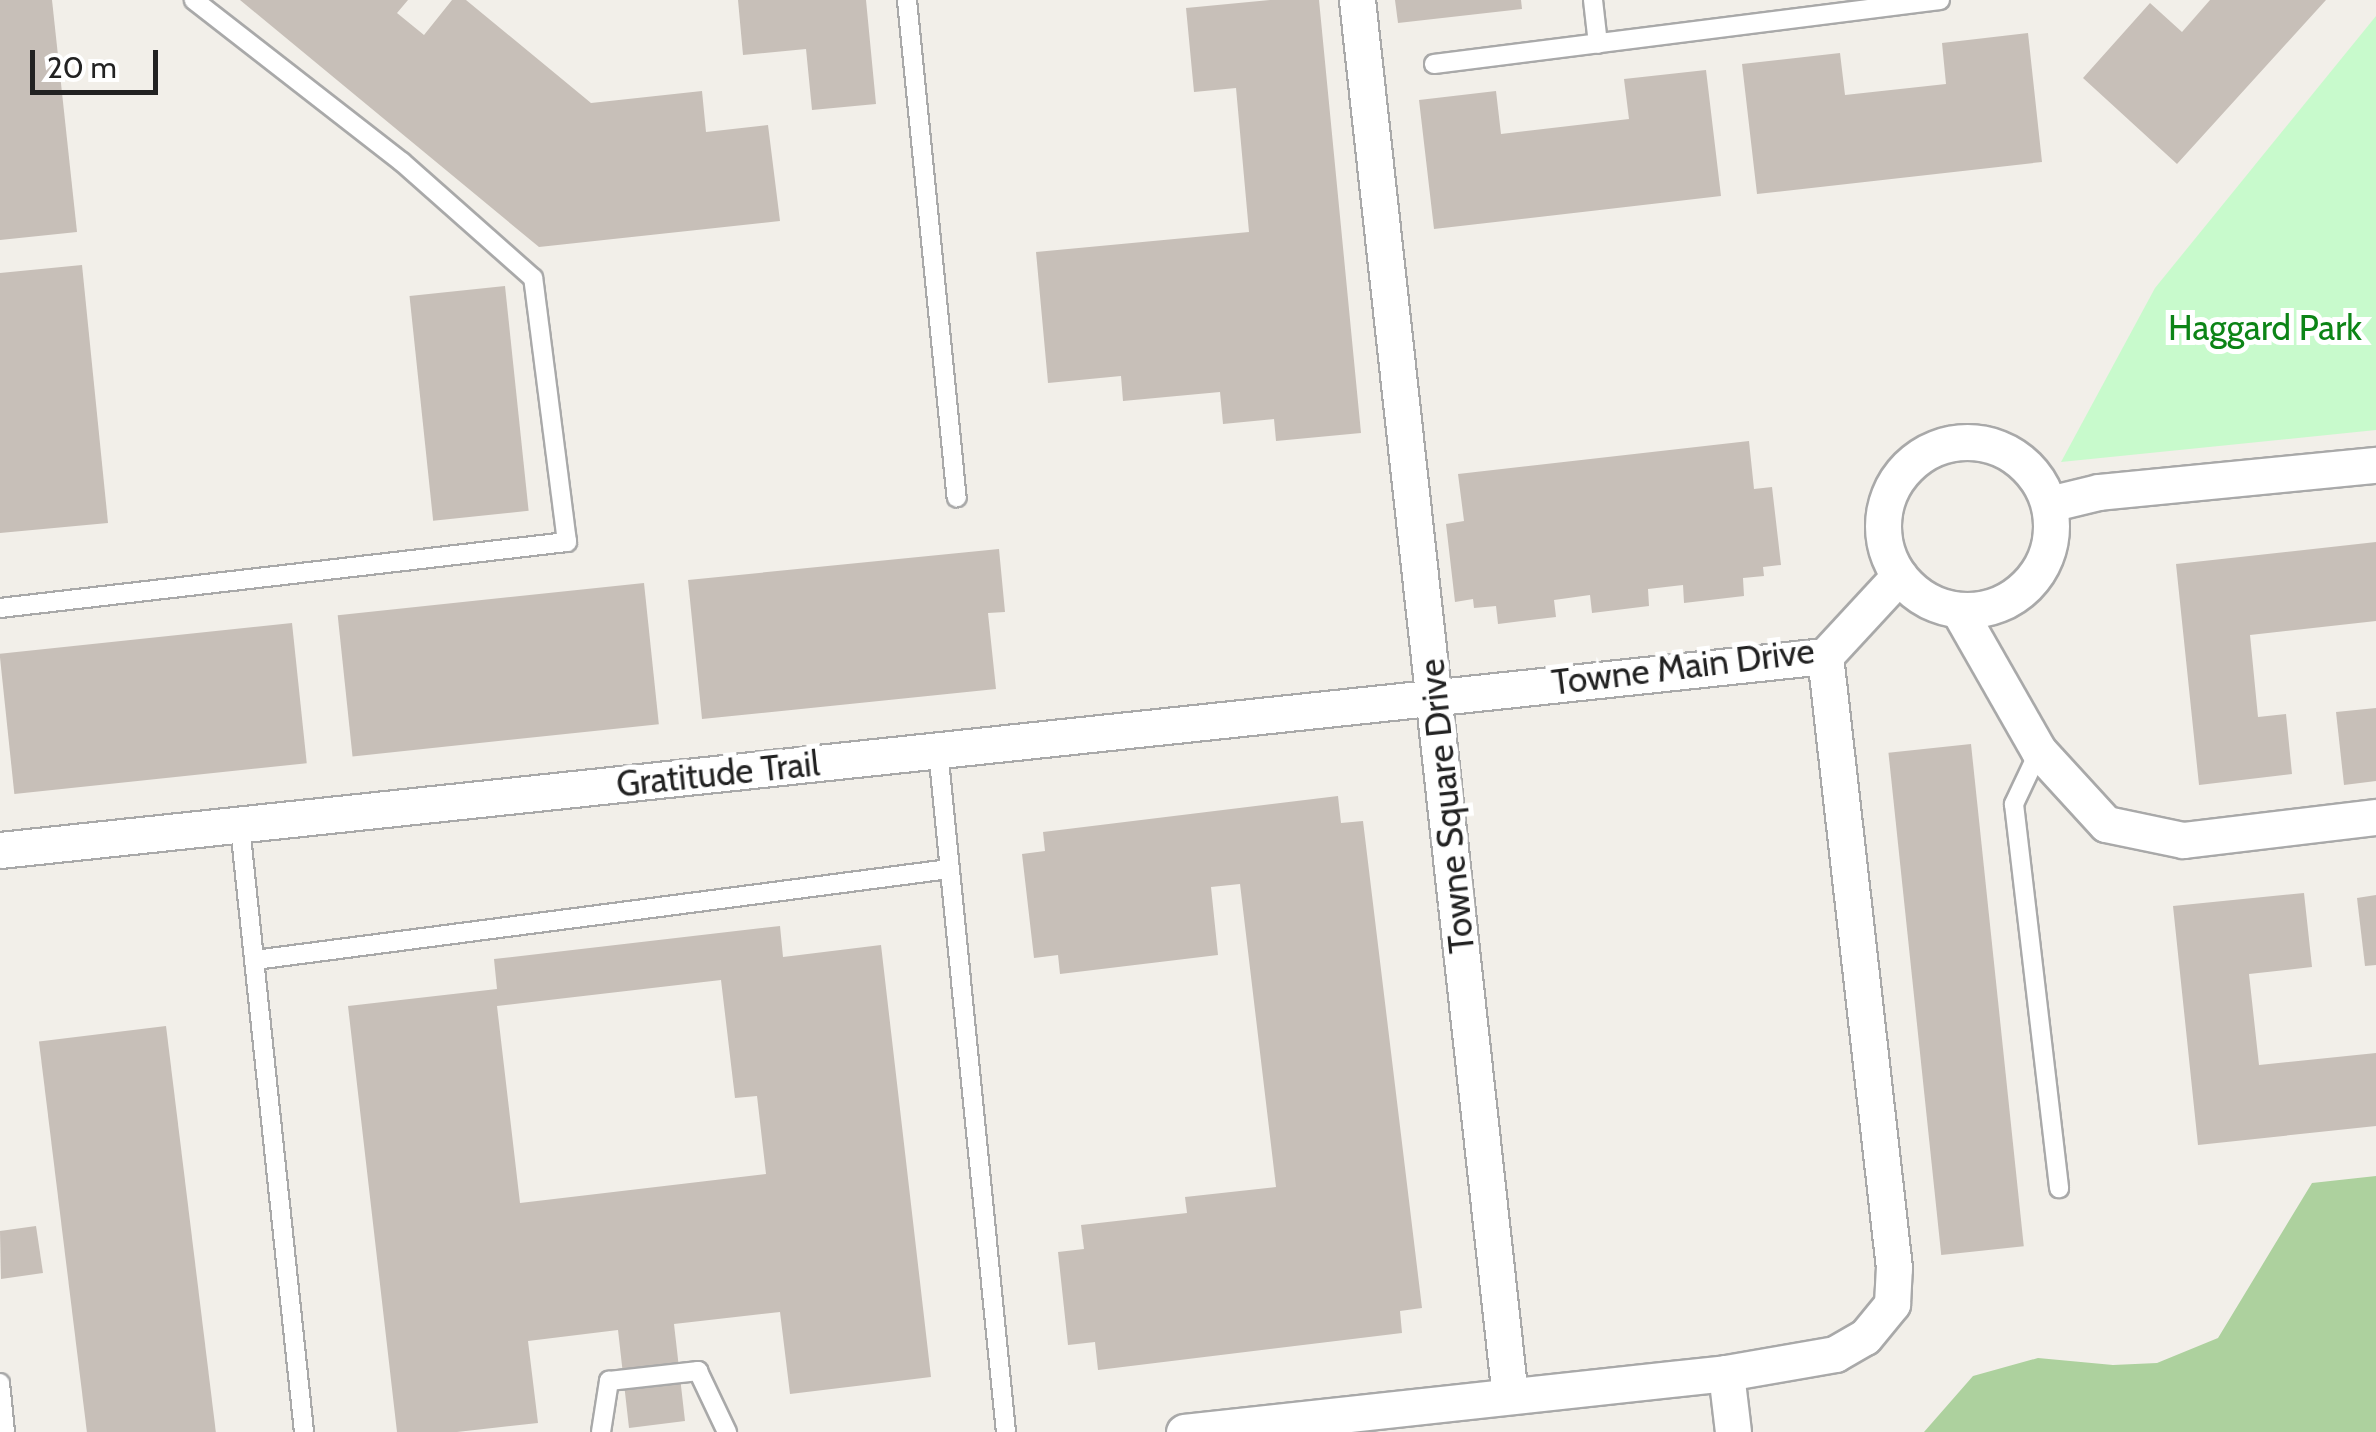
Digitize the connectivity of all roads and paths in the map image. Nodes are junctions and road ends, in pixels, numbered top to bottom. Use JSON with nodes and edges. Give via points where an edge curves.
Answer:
{"nodes":[{"id":1,"x":194,"y":0,"type":"edge"},
{"id":2,"x":907,"y":0,"type":"edge"},
{"id":3,"x":1358,"y":0,"type":"edge"},
{"id":4,"x":1593,"y":0,"type":"edge"},
{"id":5,"x":1940,"y":0,"type":"edge"},
{"id":6,"x":1598,"y":44,"type":"junction"},
{"id":7,"x":1434,"y":64,"type":"dead end"},
{"id":8,"x":2376,"y":465,"type":"edge"},
{"id":9,"x":957,"y":497,"type":"dead end"},
{"id":10,"x":2049,"y":504,"type":"junction"},
{"id":11,"x":1899,"y":576,"type":"junction"},
{"id":12,"x":0,"y":608,"type":"edge"},
{"id":13,"x":1959,"y":611,"type":"junction"},
{"id":14,"x":1826,"y":656,"type":"junction"},
{"id":15,"x":1435,"y":694,"type":"junction"},
{"id":16,"x":938,"y":750,"type":"junction"},
{"id":17,"x":2039,"y":752,"type":"junction"},
{"id":18,"x":2376,"y":818,"type":"edge"},
{"id":19,"x":240,"y":827,"type":"junction"},
{"id":20,"x":0,"y":850,"type":"edge"},
{"id":21,"x":949,"y":869,"type":"junction"},
{"id":22,"x":255,"y":960,"type":"junction"},
{"id":23,"x":2060,"y":1188,"type":"dead end"},
{"id":24,"x":1726,"y":1373,"type":"junction"},
{"id":25,"x":0,"y":1382,"type":"edge"},
{"id":26,"x":1510,"y":1396,"type":"junction"},
{"id":27,"x":5,"y":1432,"type":"edge"},
{"id":28,"x":304,"y":1432,"type":"edge"},
{"id":29,"x":601,"y":1432,"type":"edge"},
{"id":30,"x":727,"y":1432,"type":"edge"},
{"id":31,"x":1006,"y":1432,"type":"edge"},
{"id":32,"x":1184,"y":1432,"type":"edge"},
{"id":33,"x":1733,"y":1432,"type":"edge"}],
"edges":[{"from":1,"to":12,"type":"lane","via":[[402,162],[533,278],[567,542]]},
{"from":2,"to":9,"type":"lane"},
{"from":3,"to":15,"type":"street","name":"Towne Square Drive"},
{"from":4,"to":6,"type":"lane"},
{"from":5,"to":6,"type":"lane"},
{"from":6,"to":7,"type":"lane"},
{"from":8,"to":10,"type":"street","via":[[2099,492]]},
{"from":10,"to":11,"type":"street","via":[[2015,456],[1988,444],[1930,449],[1890,490],[1886,548]]},
{"from":10,"to":13,"type":"street","via":[[2050,540],[2036,574],[2009,600]]},
{"from":11,"to":13,"type":"street","via":[[1918,596]]},
{"from":11,"to":14,"type":"street","name":"Towne Main Drive"},
{"from":13,"to":17,"type":"street"},
{"from":14,"to":15,"type":"street","name":"Towne Main Drive"},
{"from":14,"to":24,"type":"street","via":[[1894,1268],[1892,1304],[1865,1337],[1835,1354]]},
{"from":15,"to":16,"type":"street","name":"Gratitude Trail"},
{"from":15,"to":26,"type":"street","name":"Towne Square Drive"},
{"from":16,"to":19,"type":"street","name":"Gratitude Trail"},
{"from":16,"to":21,"type":"lane"},
{"from":17,"to":18,"type":"street","via":[[2106,824],[2183,840]]},
{"from":17,"to":23,"type":"lane","via":[[2014,804]]},
{"from":19,"to":20,"type":"street","name":"Gratitude Trail"},
{"from":19,"to":22,"type":"lane"},
{"from":21,"to":22,"type":"lane"},
{"from":21,"to":31,"type":"lane"},
{"from":22,"to":28,"type":"lane"},
{"from":24,"to":26,"type":"street"},
{"from":24,"to":33,"type":"street"},
{"from":25,"to":27,"type":"lane"},
{"from":26,"to":32,"type":"street"},
{"from":29,"to":30,"type":"lane","via":[[610,1381],[698,1371]]}]}
